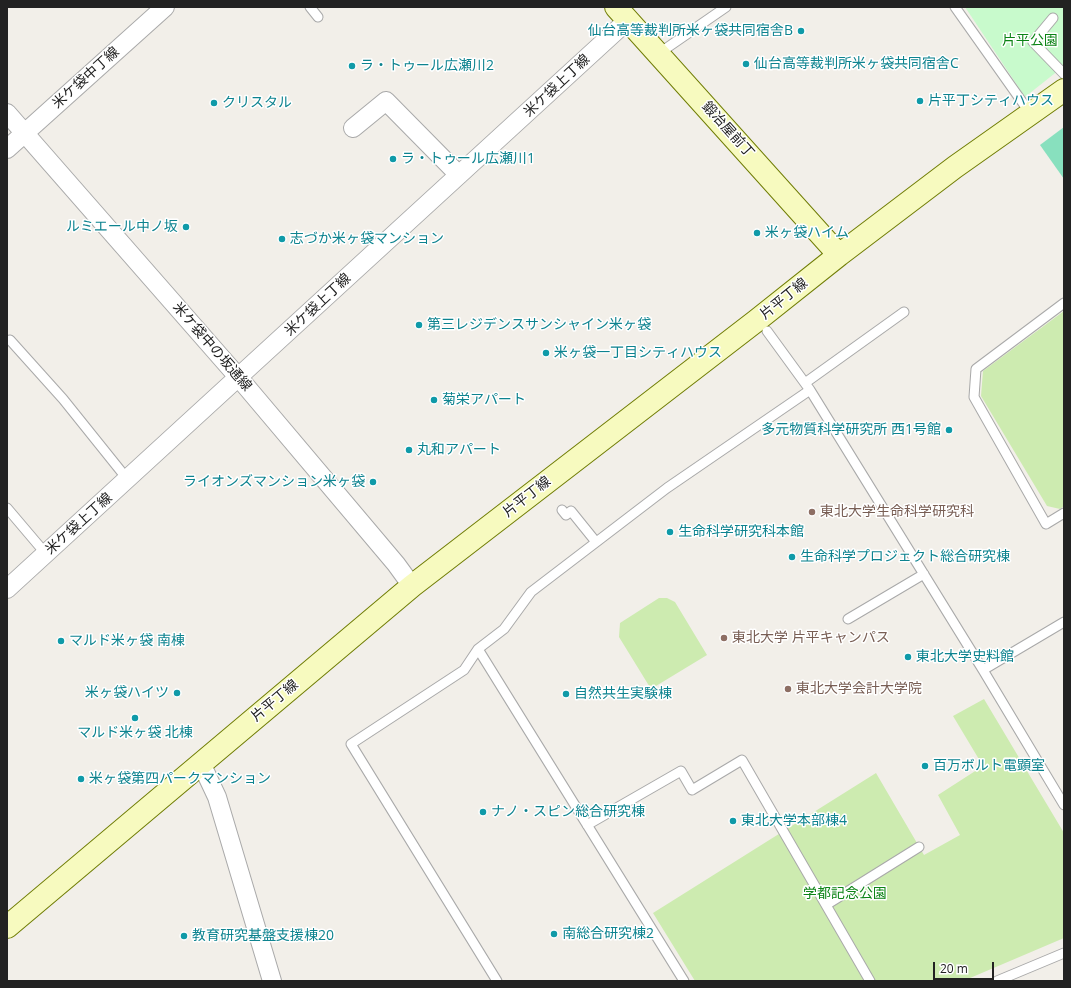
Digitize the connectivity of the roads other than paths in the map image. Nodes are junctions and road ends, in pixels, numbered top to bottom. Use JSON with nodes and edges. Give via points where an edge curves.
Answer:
{"nodes":[{"id":1,"x":165,"y":7,"type":"edge"},
{"id":2,"x":310,"y":7,"type":"edge"},
{"id":3,"x":726,"y":7,"type":"edge"},
{"id":4,"x":955,"y":7,"type":"edge"},
{"id":5,"x":622,"y":14,"type":"edge"},
{"id":6,"x":318,"y":17,"type":"dead end"},
{"id":7,"x":1052,"y":18,"type":"dead end"},
{"id":8,"x":658,"y":54,"type":"junction"},
{"id":9,"x":1064,"y":74,"type":"edge"},
{"id":10,"x":1064,"y":90,"type":"edge"},
{"id":11,"x":7,"y":113,"type":"edge"},
{"id":12,"x":1031,"y":114,"type":"junction"},
{"id":13,"x":353,"y":128,"type":"dead end"},
{"id":14,"x":25,"y":133,"type":"junction"},
{"id":15,"x":7,"y":149,"type":"edge"},
{"id":16,"x":459,"y":175,"type":"junction"},
{"id":17,"x":839,"y":255,"type":"junction"},
{"id":18,"x":1064,"y":303,"type":"edge"},
{"id":19,"x":904,"y":312,"type":"dead end"},
{"id":20,"x":767,"y":331,"type":"dead end"},
{"id":21,"x":10,"y":340,"type":"dead end"},
{"id":22,"x":239,"y":378,"type":"junction"},
{"id":23,"x":808,"y":386,"type":"junction"},
{"id":24,"x":128,"y":480,"type":"junction"},
{"id":25,"x":7,"y":508,"type":"edge"},
{"id":26,"x":562,"y":510,"type":"dead end"},
{"id":27,"x":1064,"y":513,"type":"edge"},
{"id":28,"x":596,"y":542,"type":"junction"},
{"id":29,"x":46,"y":554,"type":"junction"},
{"id":30,"x":924,"y":574,"type":"junction"},
{"id":31,"x":412,"y":586,"type":"junction"},
{"id":32,"x":7,"y":589,"type":"edge"},
{"id":33,"x":848,"y":619,"type":"dead end"},
{"id":34,"x":1064,"y":622,"type":"edge"},
{"id":35,"x":478,"y":649,"type":"junction"},
{"id":36,"x":983,"y":670,"type":"junction"},
{"id":37,"x":201,"y":763,"type":"junction"},
{"id":38,"x":1064,"y":805,"type":"edge"},
{"id":39,"x":587,"y":825,"type":"junction"},
{"id":40,"x":920,"y":847,"type":"dead end"},
{"id":41,"x":826,"y":905,"type":"junction"},
{"id":42,"x":7,"y":926,"type":"edge"},
{"id":43,"x":1064,"y":953,"type":"edge"},
{"id":44,"x":272,"y":981,"type":"edge"},
{"id":45,"x":497,"y":981,"type":"edge"},
{"id":46,"x":684,"y":981,"type":"edge"},
{"id":47,"x":870,"y":981,"type":"edge"},
{"id":48,"x":997,"y":981,"type":"edge"}],
"edges":[{"from":1,"to":14,"type":"street","name":"米ケ袋中丁線"},
{"from":2,"to":6,"type":"lane"},
{"from":3,"to":8,"type":"lane"},
{"from":4,"to":12,"type":"lane"},
{"from":5,"to":8,"type":"street","name":"鍛冶屋前丁"},
{"from":5,"to":16,"type":"street","name":"米ケ袋上丁線"},
{"from":7,"to":9,"type":"lane","via":[[1032,42]]},
{"from":8,"to":17,"type":"street","name":"鍛冶屋前丁"},
{"from":10,"to":12,"type":"street","name":"片平丁線"},
{"from":11,"to":14,"type":"street","name":"米ケ袋中の坂通線"},
{"from":12,"to":17,"type":"street","name":"片平丁線","via":[[955,167]]},
{"from":13,"to":16,"type":"street","via":[[386,101]]},
{"from":14,"to":15,"type":"street","name":"米ケ袋中丁線"},
{"from":14,"to":22,"type":"street","name":"米ケ袋中の坂通線"},
{"from":16,"to":22,"type":"street","name":"米ケ袋上丁線"},
{"from":17,"to":31,"type":"street","name":"片平丁線"},
{"from":18,"to":27,"type":"lane","via":[[976,369],[974,397],[1046,524]]},
{"from":19,"to":23,"type":"lane"},
{"from":20,"to":23,"type":"lane"},
{"from":21,"to":24,"type":"lane","via":[[63,399]]},
{"from":22,"to":24,"type":"street","name":"米ケ袋上丁線"},
{"from":22,"to":31,"type":"street","name":"米ケ袋中の坂通線"},
{"from":23,"to":28,"type":"lane"},
{"from":23,"to":30,"type":"lane"},
{"from":24,"to":29,"type":"street","name":"米ケ袋上丁線"},
{"from":25,"to":29,"type":"lane"},
{"from":26,"to":28,"type":"lane","via":[[566,515],[571,510]]},
{"from":28,"to":35,"type":"lane","via":[[531,592],[504,629]]},
{"from":29,"to":32,"type":"street","name":"米ケ袋上丁線"},
{"from":30,"to":33,"type":"lane"},
{"from":30,"to":36,"type":"lane"},
{"from":31,"to":37,"type":"street","name":"片平丁線"},
{"from":34,"to":36,"type":"lane"},
{"from":35,"to":39,"type":"lane"},
{"from":35,"to":45,"type":"lane","via":[[464,670],[351,744]]},
{"from":36,"to":38,"type":"lane"},
{"from":37,"to":42,"type":"street","name":"片平丁線"},
{"from":37,"to":44,"type":"street","via":[[217,797]]},
{"from":39,"to":41,"type":"lane","via":[[681,771],[692,790],[742,760]]},
{"from":39,"to":46,"type":"lane"},
{"from":40,"to":41,"type":"lane"},
{"from":41,"to":47,"type":"lane"},
{"from":43,"to":48,"type":"lane"}]}
